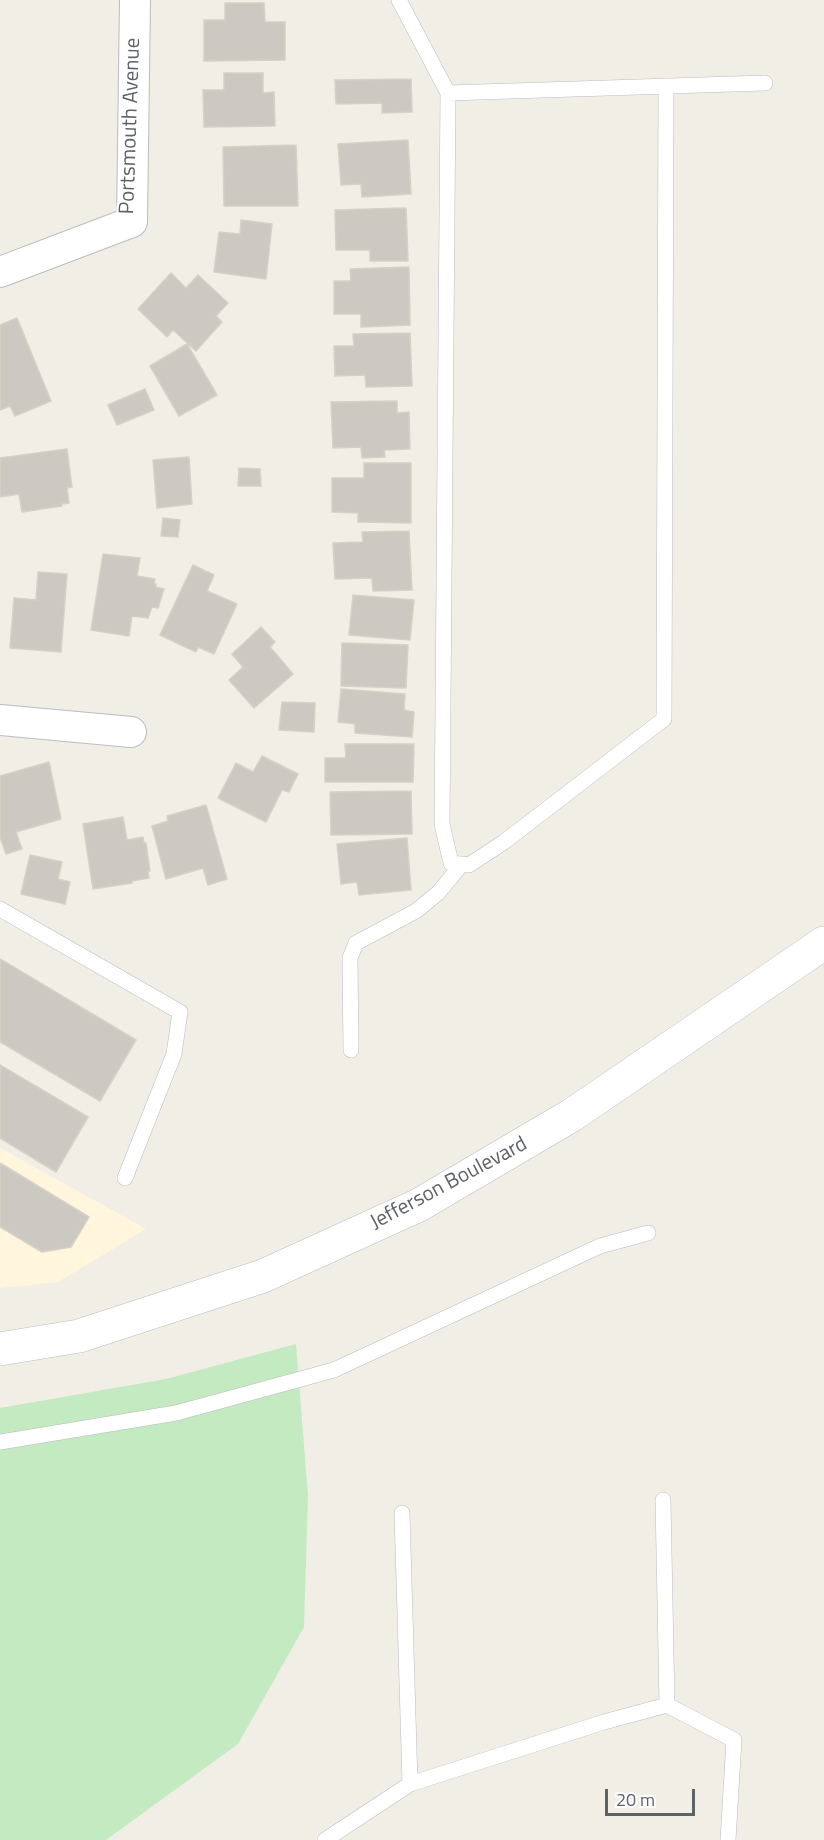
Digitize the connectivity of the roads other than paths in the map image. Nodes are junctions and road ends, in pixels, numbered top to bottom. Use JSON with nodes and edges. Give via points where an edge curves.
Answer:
{"nodes":[{"id":1,"x":135,"y":0,"type":"edge"},
{"id":2,"x":399,"y":0,"type":"edge"},
{"id":3,"x":765,"y":83,"type":"dead end"},
{"id":4,"x":666,"y":86,"type":"junction"},
{"id":5,"x":448,"y":93,"type":"junction"},
{"id":6,"x":0,"y":272,"type":"edge"},
{"id":7,"x":0,"y":720,"type":"edge"},
{"id":8,"x":131,"y":732,"type":"dead end"},
{"id":9,"x":462,"y":864,"type":"junction"},
{"id":10,"x":0,"y":909,"type":"edge"},
{"id":11,"x":824,"y":943,"type":"edge"},
{"id":12,"x":351,"y":1050,"type":"dead end"},
{"id":13,"x":125,"y":1178,"type":"dead end"},
{"id":14,"x":648,"y":1233,"type":"dead end"},
{"id":15,"x":0,"y":1349,"type":"edge"},
{"id":16,"x":0,"y":1442,"type":"edge"},
{"id":17,"x":663,"y":1500,"type":"dead end"},
{"id":18,"x":402,"y":1513,"type":"dead end"},
{"id":19,"x":667,"y":1705,"type":"junction"},
{"id":20,"x":410,"y":1784,"type":"junction"},
{"id":21,"x":325,"y":1840,"type":"edge"},
{"id":22,"x":728,"y":1840,"type":"edge"}],
"edges":[{"from":1,"to":6,"type":"street","name":"Portsmouth Avenue","via":[[132,222]]},
{"from":2,"to":5,"type":"lane"},
{"from":3,"to":4,"type":"lane"},
{"from":4,"to":5,"type":"lane"},
{"from":4,"to":9,"type":"lane","via":[[664,719],[504,842],[469,865]]},
{"from":5,"to":9,"type":"lane","via":[[442,824],[451,863]]},
{"from":7,"to":8,"type":"street"},
{"from":9,"to":12,"type":"lane","via":[[417,911],[356,943],[350,958]]},
{"from":10,"to":13,"type":"lane","via":[[180,1012],[174,1054]]},
{"from":11,"to":15,"type":"main road","name":"Jefferson Boulevard","via":[[572,1115],[420,1205],[263,1276],[79,1336]]},
{"from":14,"to":16,"type":"lane","via":[[600,1246],[334,1370],[177,1413]]},
{"from":17,"to":19,"type":"lane"},
{"from":18,"to":20,"type":"lane"},
{"from":19,"to":20,"type":"lane"},
{"from":19,"to":22,"type":"lane","via":[[734,1740]]},
{"from":20,"to":21,"type":"lane"}]}
